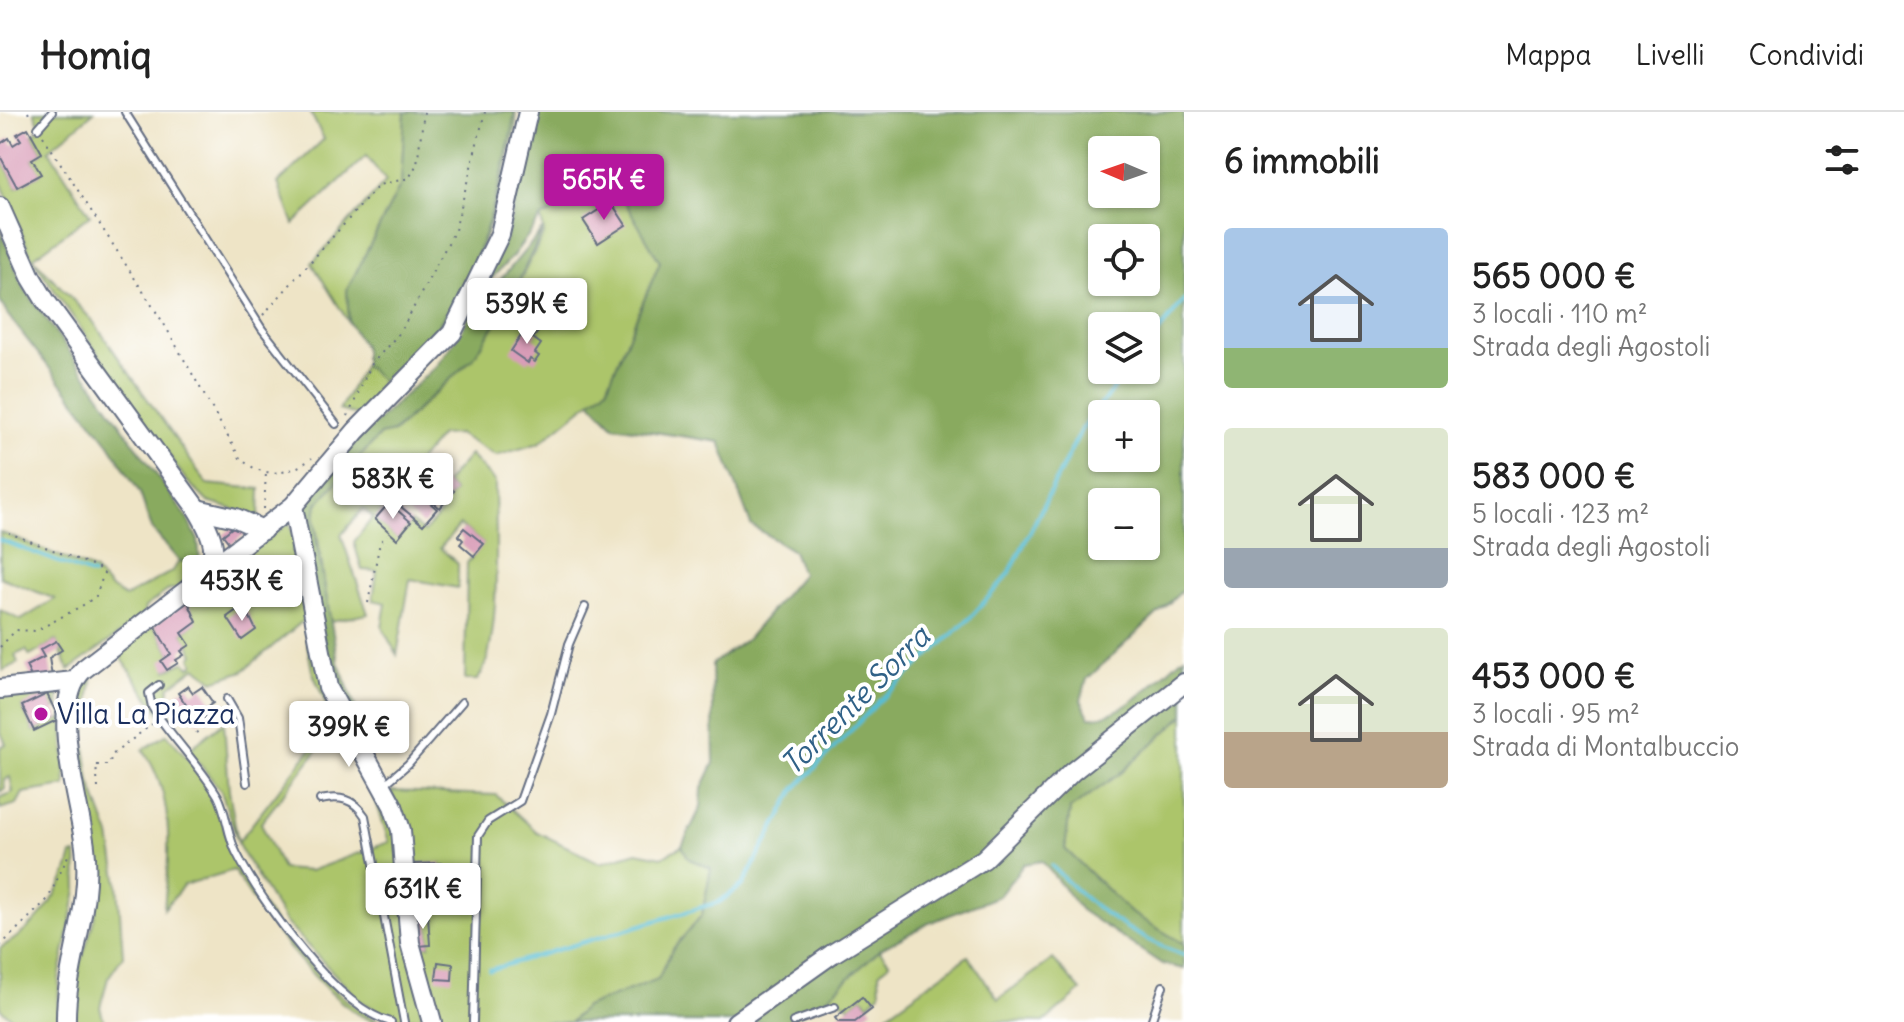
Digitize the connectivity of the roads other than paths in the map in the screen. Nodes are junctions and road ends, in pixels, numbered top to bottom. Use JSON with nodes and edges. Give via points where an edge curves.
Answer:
{"nodes":[{"id":1,"x":52,"y":112,"type":"edge"},
{"id":2,"x":125,"y":112,"type":"edge"},
{"id":3,"x":528,"y":112,"type":"edge"},
{"id":4,"x":38,"y":128,"type":"road end"},
{"id":5,"x":0,"y":207,"type":"edge"},
{"id":6,"x":336,"y":424,"type":"dead end"},
{"id":7,"x":293,"y":506,"type":"junction"},
{"id":8,"x":197,"y":509,"type":"junction"},
{"id":9,"x":263,"y":525,"type":"junction"},
{"id":10,"x":209,"y":570,"type":"junction"},
{"id":11,"x":585,"y":607,"type":"dead end"},
{"id":12,"x":74,"y":681,"type":"junction"},
{"id":13,"x":1184,"y":683,"type":"edge"},
{"id":14,"x":159,"y":685,"type":"dead end"},
{"id":15,"x":0,"y":689,"type":"edge"},
{"id":16,"x":223,"y":702,"type":"road end"},
{"id":17,"x":462,"y":702,"type":"dead end"},
{"id":18,"x":247,"y":783,"type":"dead end"},
{"id":19,"x":382,"y":786,"type":"junction"},
{"id":20,"x":320,"y":800,"type":"dead end"},
{"id":21,"x":1163,"y":986,"type":"dead end"},
{"id":22,"x":835,"y":1007,"type":"dead end"},
{"id":23,"x":66,"y":1022,"type":"edge"},
{"id":24,"x":391,"y":1022,"type":"edge"},
{"id":25,"x":404,"y":1022,"type":"edge"},
{"id":26,"x":432,"y":1022,"type":"edge"},
{"id":27,"x":473,"y":1022,"type":"edge"},
{"id":28,"x":736,"y":1022,"type":"edge"},
{"id":29,"x":793,"y":1022,"type":"edge"},
{"id":30,"x":1151,"y":1022,"type":"edge"}],
"edges":[{"from":1,"to":4,"type":"lane"},
{"from":2,"to":6,"type":"lane","via":[[257,322]]},
{"from":3,"to":7,"type":"street","via":[[502,227],[461,318],[439,348],[355,421]]},
{"from":5,"to":8,"type":"street","via":[[45,300]]},
{"from":7,"to":9,"type":"street"},
{"from":7,"to":19,"type":"street","via":[[328,688]]},
{"from":8,"to":9,"type":"street"},
{"from":8,"to":10,"type":"street","via":[[215,544]]},
{"from":9,"to":10,"type":"street"},
{"from":10,"to":12,"type":"street"},
{"from":11,"to":27,"type":"lane","via":[[520,801],[488,821],[478,836]]},
{"from":12,"to":15,"type":"street"},
{"from":12,"to":23,"type":"street","via":[[68,747],[87,866],[81,929],[65,987]]},
{"from":13,"to":28,"type":"street","via":[[1072,772],[984,859],[832,954]]},
{"from":14,"to":24,"type":"lane","via":[[149,693],[160,718],[220,799],[235,851],[283,928],[358,1005]]},
{"from":16,"to":18,"type":"lane","via":[[238,718]]},
{"from":17,"to":19,"type":"lane"},
{"from":19,"to":26,"type":"street","via":[[401,830],[410,943]]},
{"from":20,"to":25,"type":"lane","via":[[338,796],[357,804],[365,816]]},
{"from":21,"to":30,"type":"lane"},
{"from":22,"to":29,"type":"lane"}]}
